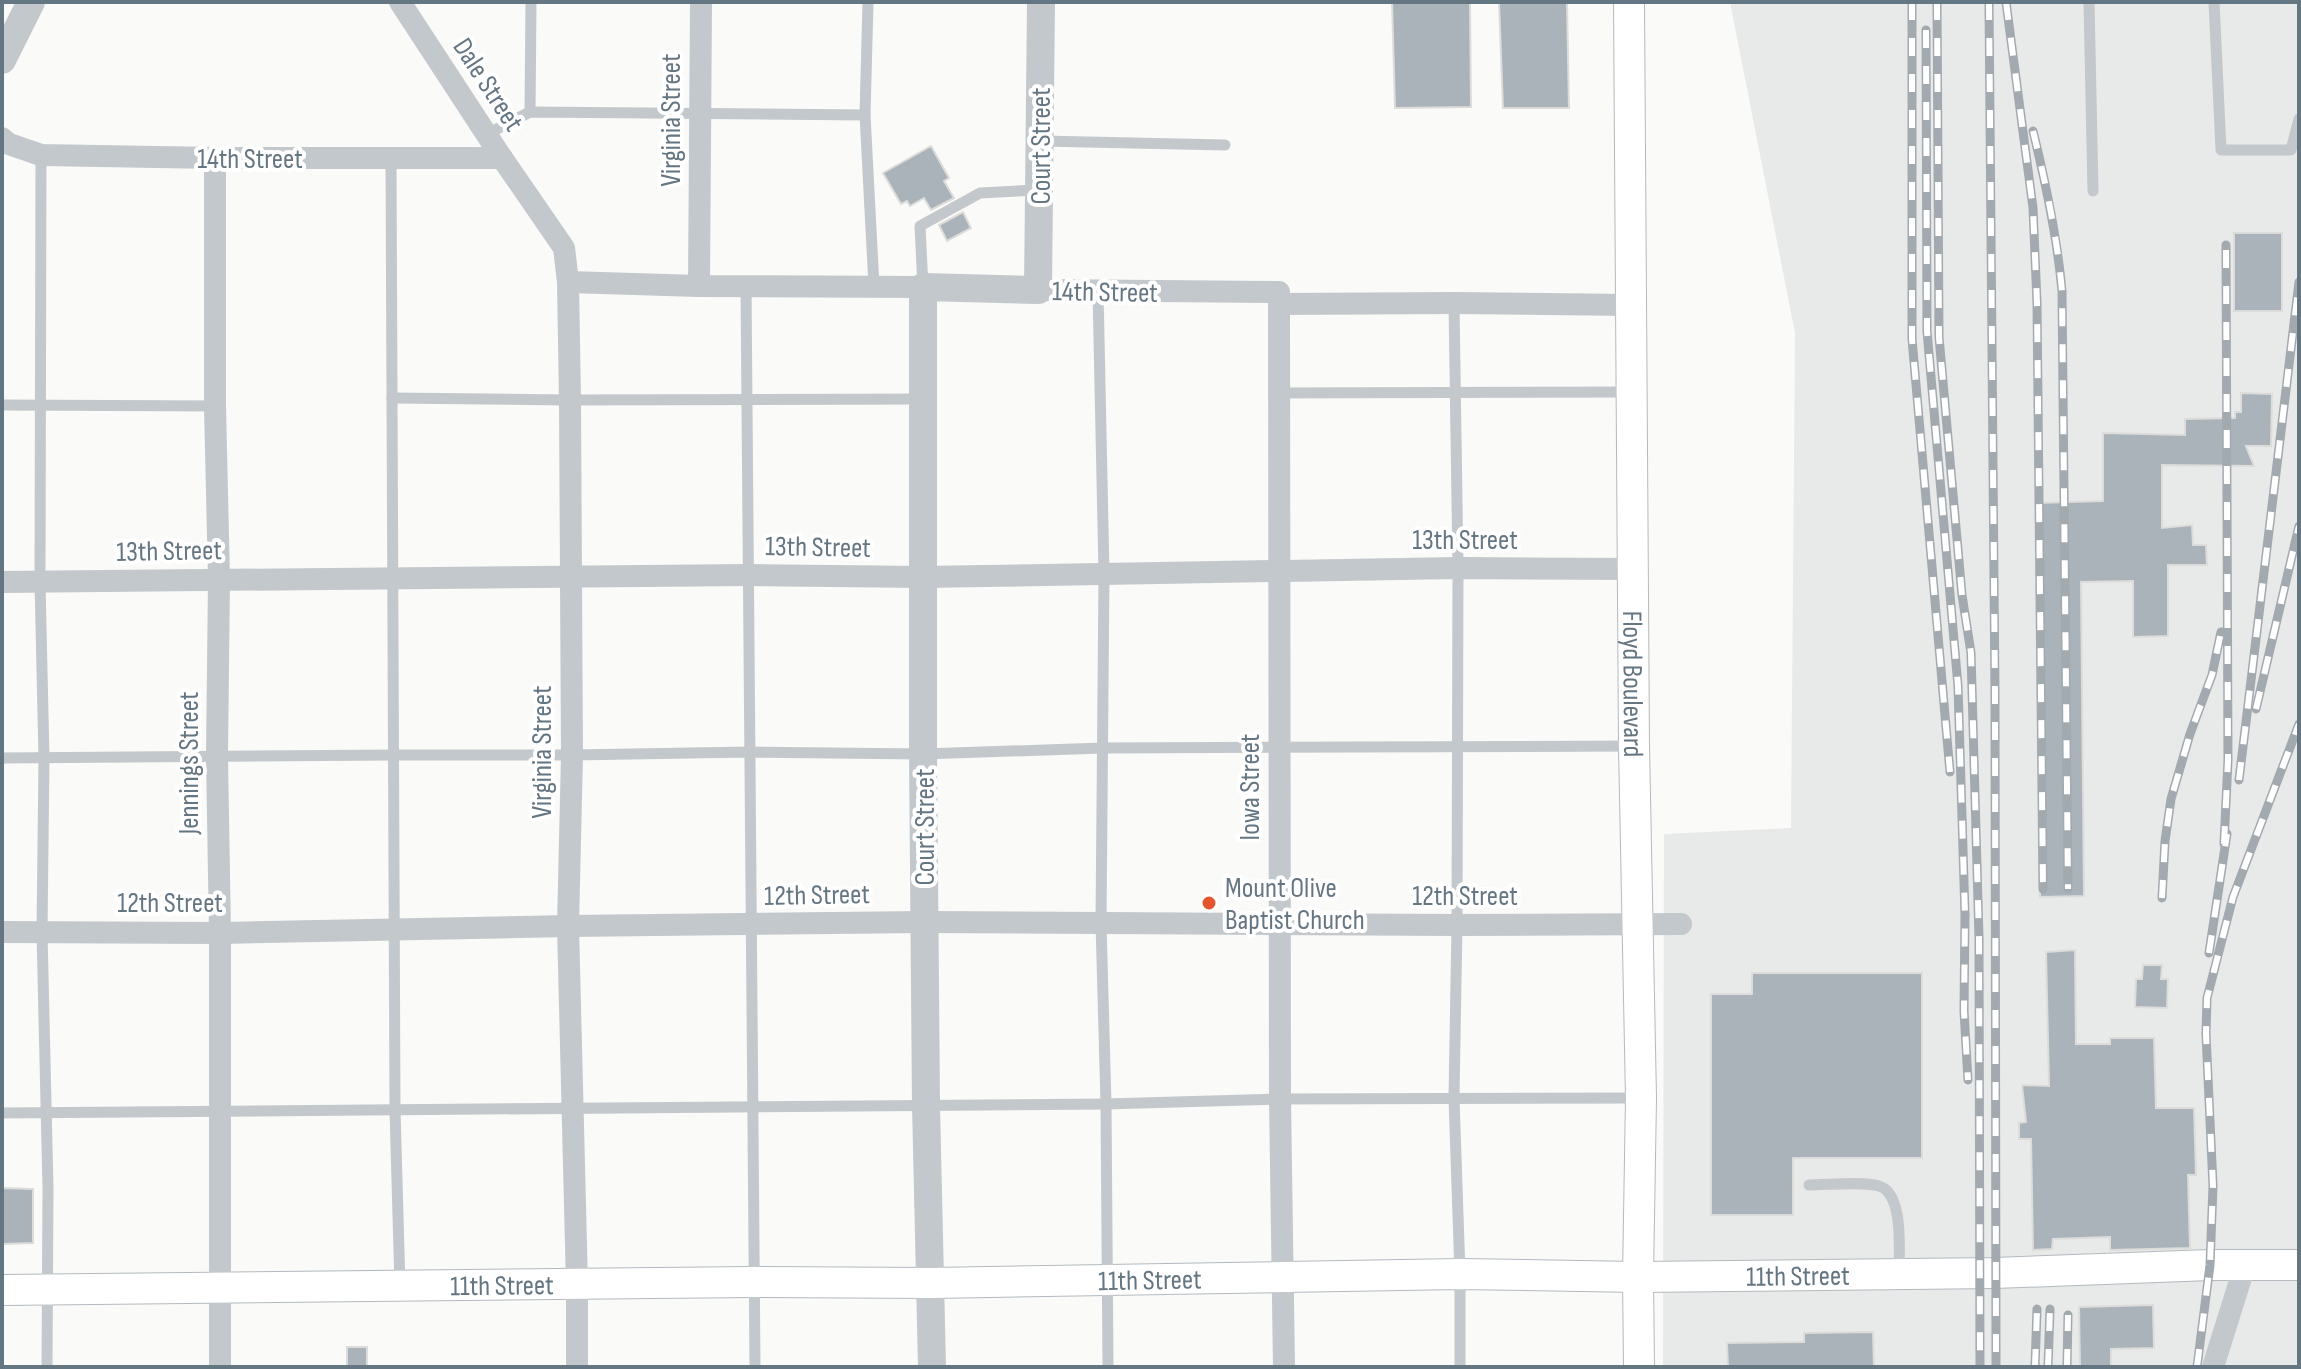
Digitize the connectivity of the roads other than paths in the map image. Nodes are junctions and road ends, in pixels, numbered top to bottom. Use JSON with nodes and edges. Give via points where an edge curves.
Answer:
{"nodes":[{"id":1,"x":31,"y":2,"type":"edge"},
{"id":2,"x":400,"y":2,"type":"edge"},
{"id":3,"x":531,"y":2,"type":"edge"},
{"id":4,"x":701,"y":2,"type":"edge"},
{"id":5,"x":868,"y":2,"type":"edge"},
{"id":6,"x":1041,"y":2,"type":"edge"},
{"id":7,"x":1629,"y":2,"type":"edge"},
{"id":8,"x":2089,"y":2,"type":"edge"},
{"id":9,"x":2214,"y":2,"type":"edge"},
{"id":10,"x":2,"y":60,"type":"edge"},
{"id":11,"x":530,"y":112,"type":"junction"},
{"id":12,"x":700,"y":115,"type":"junction"},
{"id":13,"x":865,"y":115,"type":"junction"},
{"id":14,"x":2299,"y":119,"type":"edge"},
{"id":15,"x":487,"y":134,"type":"junction"},
{"id":16,"x":2,"y":138,"type":"edge"},
{"id":17,"x":1040,"y":141,"type":"junction"},
{"id":18,"x":1225,"y":145,"type":"dead end"},
{"id":19,"x":41,"y":155,"type":"junction"},
{"id":20,"x":215,"y":158,"type":"junction"},
{"id":21,"x":391,"y":158,"type":"junction"},
{"id":22,"x":502,"y":158,"type":"junction"},
{"id":23,"x":1040,"y":190,"type":"junction"},
{"id":24,"x":2093,"y":191,"type":"dead end"},
{"id":25,"x":568,"y":282,"type":"junction"},
{"id":26,"x":699,"y":286,"type":"junction"},
{"id":27,"x":746,"y":286,"type":"junction"},
{"id":28,"x":874,"y":286,"type":"junction"},
{"id":29,"x":923,"y":287,"type":"junction"},
{"id":30,"x":1038,"y":290,"type":"junction"},
{"id":31,"x":1098,"y":291,"type":"junction"},
{"id":32,"x":1454,"y":303,"type":"junction"},
{"id":33,"x":1279,"y":304,"type":"junction"},
{"id":34,"x":1630,"y":305,"type":"junction"},
{"id":35,"x":1631,"y":392,"type":"junction"},
{"id":36,"x":1279,"y":393,"type":"junction"},
{"id":37,"x":1456,"y":393,"type":"junction"},
{"id":38,"x":392,"y":398,"type":"junction"},
{"id":39,"x":924,"y":399,"type":"junction"},
{"id":40,"x":570,"y":400,"type":"junction"},
{"id":41,"x":746,"y":400,"type":"junction"},
{"id":42,"x":2,"y":405,"type":"edge"},
{"id":43,"x":39,"y":405,"type":"junction"},
{"id":44,"x":215,"y":406,"type":"junction"},
{"id":45,"x":1458,"y":568,"type":"junction"},
{"id":46,"x":1633,"y":569,"type":"junction"},
{"id":47,"x":1280,"y":572,"type":"junction"},
{"id":48,"x":1104,"y":573,"type":"junction"},
{"id":49,"x":749,"y":575,"type":"junction"},
{"id":50,"x":571,"y":577,"type":"junction"},
{"id":51,"x":922,"y":577,"type":"junction"},
{"id":52,"x":219,"y":579,"type":"junction"},
{"id":53,"x":393,"y":579,"type":"junction"},
{"id":54,"x":2,"y":582,"type":"edge"},
{"id":55,"x":40,"y":582,"type":"junction"},
{"id":56,"x":1457,"y":746,"type":"junction"},
{"id":57,"x":1634,"y":746,"type":"junction"},
{"id":58,"x":1103,"y":748,"type":"junction"},
{"id":59,"x":1279,"y":748,"type":"junction"},
{"id":60,"x":749,"y":752,"type":"junction"},
{"id":61,"x":923,"y":754,"type":"junction"},
{"id":62,"x":394,"y":755,"type":"junction"},
{"id":63,"x":572,"y":755,"type":"junction"},
{"id":64,"x":217,"y":757,"type":"junction"},
{"id":65,"x":2,"y":758,"type":"edge"},
{"id":66,"x":44,"y":758,"type":"junction"},
{"id":67,"x":925,"y":922,"type":"junction"},
{"id":68,"x":1101,"y":923,"type":"junction"},
{"id":69,"x":1280,"y":924,"type":"junction"},
{"id":70,"x":1636,"y":924,"type":"junction"},
{"id":71,"x":1681,"y":924,"type":"dead end"},
{"id":72,"x":1457,"y":925,"type":"junction"},
{"id":73,"x":568,"y":926,"type":"junction"},
{"id":74,"x":750,"y":926,"type":"junction"},
{"id":75,"x":396,"y":931,"type":"junction"},
{"id":76,"x":2,"y":932,"type":"edge"},
{"id":77,"x":42,"y":932,"type":"junction"},
{"id":78,"x":220,"y":933,"type":"junction"},
{"id":79,"x":1454,"y":1098,"type":"junction"},
{"id":80,"x":1641,"y":1098,"type":"junction"},
{"id":81,"x":1280,"y":1099,"type":"junction"},
{"id":82,"x":1106,"y":1104,"type":"junction"},
{"id":83,"x":926,"y":1105,"type":"junction"},
{"id":84,"x":753,"y":1107,"type":"junction"},
{"id":85,"x":572,"y":1109,"type":"junction"},
{"id":86,"x":220,"y":1110,"type":"junction"},
{"id":87,"x":395,"y":1110,"type":"junction"},
{"id":88,"x":2,"y":1113,"type":"edge"},
{"id":89,"x":45,"y":1113,"type":"junction"},
{"id":90,"x":1809,"y":1185,"type":"dead end"},
{"id":91,"x":2245,"y":1265,"type":"junction"},
{"id":92,"x":2299,"y":1265,"type":"edge"},
{"id":93,"x":1460,"y":1274,"type":"junction"},
{"id":94,"x":1900,"y":1274,"type":"junction"},
{"id":95,"x":1284,"y":1276,"type":"junction"},
{"id":96,"x":1638,"y":1277,"type":"junction"},
{"id":97,"x":1107,"y":1280,"type":"junction"},
{"id":98,"x":753,"y":1282,"type":"junction"},
{"id":99,"x":931,"y":1283,"type":"junction"},
{"id":100,"x":577,"y":1285,"type":"junction"},
{"id":101,"x":400,"y":1286,"type":"junction"},
{"id":102,"x":219,"y":1288,"type":"junction"},
{"id":103,"x":47,"y":1289,"type":"junction"},
{"id":104,"x":2,"y":1290,"type":"edge"},
{"id":105,"x":47,"y":1367,"type":"edge"},
{"id":106,"x":220,"y":1367,"type":"edge"},
{"id":107,"x":577,"y":1367,"type":"edge"},
{"id":108,"x":755,"y":1367,"type":"edge"},
{"id":109,"x":932,"y":1367,"type":"edge"},
{"id":110,"x":1108,"y":1367,"type":"edge"},
{"id":111,"x":1284,"y":1367,"type":"edge"},
{"id":112,"x":1460,"y":1367,"type":"edge"},
{"id":113,"x":1639,"y":1367,"type":"edge"},
{"id":114,"x":2213,"y":1367,"type":"edge"}],
"edges":[{"from":1,"to":10,"type":"street"},
{"from":2,"to":15,"type":"street","name":"Dale Street"},
{"from":3,"to":11,"type":"lane"},
{"from":4,"to":12,"type":"street","name":"Virginia Street"},
{"from":5,"to":13,"type":"lane"},
{"from":6,"to":17,"type":"street","name":"Court Street"},
{"from":7,"to":34,"type":"main road","name":"Floyd Boulevard"},
{"from":8,"to":24,"type":"lane"},
{"from":9,"to":14,"type":"lane","via":[[2221,150],[2291,150]]},
{"from":11,"to":12,"type":"lane"},
{"from":11,"to":15,"type":"lane"},
{"from":12,"to":13,"type":"lane"},
{"from":12,"to":26,"type":"street","name":"Virginia Street"},
{"from":13,"to":28,"type":"lane"},
{"from":15,"to":22,"type":"street","name":"Dale Street"},
{"from":16,"to":19,"type":"street","name":"14th Street"},
{"from":17,"to":18,"type":"lane"},
{"from":17,"to":23,"type":"street","name":"Court Street"},
{"from":19,"to":20,"type":"street","name":"14th Street"},
{"from":19,"to":43,"type":"lane"},
{"from":20,"to":21,"type":"street","name":"14th Street"},
{"from":20,"to":44,"type":"street","name":"Jennings Street"},
{"from":21,"to":22,"type":"street","name":"14th Street"},
{"from":21,"to":38,"type":"lane"},
{"from":22,"to":25,"type":"street","name":"Virginia Street","via":[[564,248]]},
{"from":23,"to":29,"type":"lane","via":[[980,193],[920,226]]},
{"from":23,"to":30,"type":"street","name":"Court Street"},
{"from":25,"to":26,"type":"street","name":"14th Street"},
{"from":25,"to":40,"type":"street","name":"Virginia Street"},
{"from":26,"to":27,"type":"street","name":"14th Street"},
{"from":27,"to":28,"type":"street","name":"14th Street"},
{"from":27,"to":41,"type":"lane"},
{"from":28,"to":29,"type":"street","name":"14th Street"},
{"from":29,"to":30,"type":"street","name":"14th Street"},
{"from":29,"to":39,"type":"street","name":"Court Street"},
{"from":30,"to":31,"type":"street","name":"14th Street"},
{"from":31,"to":33,"type":"street","name":"14th Street","via":[[1279,292]]},
{"from":31,"to":48,"type":"lane"},
{"from":32,"to":33,"type":"street","name":"14th Street"},
{"from":32,"to":34,"type":"street","name":"14th Street"},
{"from":32,"to":37,"type":"lane"},
{"from":33,"to":36,"type":"street","name":"Iowa Street"},
{"from":34,"to":35,"type":"main road","name":"Floyd Boulevard"},
{"from":35,"to":37,"type":"lane"},
{"from":35,"to":46,"type":"main road","name":"Floyd Boulevard"},
{"from":36,"to":37,"type":"lane"},
{"from":36,"to":47,"type":"street","name":"Iowa Street"},
{"from":37,"to":45,"type":"lane"},
{"from":38,"to":40,"type":"lane"},
{"from":38,"to":53,"type":"lane"},
{"from":39,"to":41,"type":"lane"},
{"from":39,"to":51,"type":"street","name":"Court Street"},
{"from":40,"to":41,"type":"lane"},
{"from":40,"to":50,"type":"street","name":"Virginia Street"},
{"from":41,"to":49,"type":"lane"},
{"from":42,"to":43,"type":"lane"},
{"from":43,"to":44,"type":"lane"},
{"from":43,"to":55,"type":"lane"},
{"from":44,"to":52,"type":"street","name":"Jennings Street"},
{"from":45,"to":46,"type":"street","name":"13th Street"},
{"from":45,"to":47,"type":"street","name":"13th Street"},
{"from":45,"to":56,"type":"lane"},
{"from":46,"to":57,"type":"main road","name":"Floyd Boulevard"},
{"from":47,"to":48,"type":"street","name":"13th Street"},
{"from":47,"to":59,"type":"street","name":"Iowa Street"},
{"from":48,"to":51,"type":"street","name":"13th Street"},
{"from":48,"to":58,"type":"lane"},
{"from":49,"to":50,"type":"street","name":"13th Street"},
{"from":49,"to":51,"type":"street","name":"13th Street"},
{"from":49,"to":60,"type":"lane"},
{"from":50,"to":53,"type":"street","name":"13th Street"},
{"from":50,"to":63,"type":"street","name":"Virginia Street"},
{"from":51,"to":61,"type":"street","name":"Court Street"},
{"from":52,"to":53,"type":"street","name":"13th Street"},
{"from":52,"to":55,"type":"street","name":"13th Street"},
{"from":52,"to":64,"type":"street","name":"Jennings Street"},
{"from":53,"to":62,"type":"lane"},
{"from":54,"to":55,"type":"street","name":"13th Street"},
{"from":55,"to":66,"type":"lane"},
{"from":56,"to":57,"type":"lane"},
{"from":56,"to":59,"type":"lane"},
{"from":56,"to":72,"type":"lane"},
{"from":57,"to":70,"type":"main road","name":"Floyd Boulevard"},
{"from":58,"to":59,"type":"lane"},
{"from":58,"to":61,"type":"lane"},
{"from":58,"to":68,"type":"lane"},
{"from":59,"to":69,"type":"street","name":"Iowa Street"},
{"from":60,"to":61,"type":"lane"},
{"from":60,"to":63,"type":"lane"},
{"from":60,"to":74,"type":"lane"},
{"from":61,"to":67,"type":"street","name":"Court Street"},
{"from":62,"to":63,"type":"lane"},
{"from":62,"to":64,"type":"lane"},
{"from":62,"to":75,"type":"lane"},
{"from":63,"to":73,"type":"street","name":"Virginia Street"},
{"from":64,"to":66,"type":"lane"},
{"from":64,"to":78,"type":"street","name":"Jennings Street"},
{"from":65,"to":66,"type":"lane"},
{"from":66,"to":77,"type":"lane"},
{"from":67,"to":68,"type":"street","name":"12th Street"},
{"from":67,"to":74,"type":"street","name":"12th Street"},
{"from":67,"to":83,"type":"street","name":"Court Street"},
{"from":68,"to":69,"type":"street","name":"12th Street"},
{"from":68,"to":82,"type":"lane"},
{"from":69,"to":72,"type":"street","name":"12th Street"},
{"from":69,"to":81,"type":"street","name":"Iowa Street"},
{"from":70,"to":71,"type":"street","name":"12th Street"},
{"from":70,"to":72,"type":"street","name":"12th Street"},
{"from":70,"to":80,"type":"main road","name":"Floyd Boulevard"},
{"from":72,"to":79,"type":"lane"},
{"from":73,"to":74,"type":"street","name":"12th Street"},
{"from":73,"to":75,"type":"street","name":"12th Street"},
{"from":73,"to":85,"type":"street","name":"Virginia Street"},
{"from":74,"to":84,"type":"lane"},
{"from":75,"to":78,"type":"street","name":"12th Street"},
{"from":75,"to":87,"type":"lane"},
{"from":76,"to":77,"type":"street","name":"12th Street"},
{"from":77,"to":78,"type":"street","name":"12th Street"},
{"from":77,"to":89,"type":"lane"},
{"from":78,"to":86,"type":"street","name":"Jennings Street"},
{"from":79,"to":80,"type":"lane"},
{"from":79,"to":81,"type":"lane"},
{"from":79,"to":93,"type":"lane"},
{"from":80,"to":96,"type":"main road","name":"Floyd Boulevard"},
{"from":81,"to":82,"type":"lane"},
{"from":81,"to":95,"type":"street","name":"Iowa Street"},
{"from":82,"to":83,"type":"lane"},
{"from":82,"to":97,"type":"lane"},
{"from":83,"to":84,"type":"lane"},
{"from":83,"to":99,"type":"street","name":"Court Street"},
{"from":84,"to":85,"type":"lane"},
{"from":84,"to":98,"type":"lane"},
{"from":85,"to":87,"type":"lane"},
{"from":85,"to":100,"type":"street","name":"Virginia Street"},
{"from":86,"to":87,"type":"lane"},
{"from":86,"to":89,"type":"lane"},
{"from":86,"to":102,"type":"street","name":"Jennings Street"},
{"from":87,"to":101,"type":"lane"},
{"from":88,"to":89,"type":"lane"},
{"from":89,"to":103,"type":"lane"},
{"from":90,"to":94,"type":"lane","via":[[1877,1185],[1888,1190],[1896,1211]]},
{"from":91,"to":92,"type":"main road","name":"11th Street"},
{"from":91,"to":94,"type":"main road","name":"11th Street"},
{"from":91,"to":114,"type":"street"},
{"from":93,"to":95,"type":"main road","name":"11th Street"},
{"from":93,"to":96,"type":"main road","name":"11th Street"},
{"from":93,"to":112,"type":"lane"},
{"from":94,"to":96,"type":"main road","name":"11th Street"},
{"from":95,"to":97,"type":"main road","name":"11th Street"},
{"from":95,"to":111,"type":"street","name":"Iowa Street"},
{"from":96,"to":113,"type":"main road","name":"Floyd Boulevard"},
{"from":97,"to":99,"type":"main road","name":"11th Street"},
{"from":97,"to":110,"type":"lane"},
{"from":98,"to":99,"type":"main road","name":"11th Street"},
{"from":98,"to":100,"type":"main road","name":"11th Street"},
{"from":98,"to":108,"type":"lane"},
{"from":99,"to":109,"type":"street","name":"Court Street"},
{"from":100,"to":101,"type":"main road","name":"11th Street"},
{"from":100,"to":107,"type":"street","name":"Virginia Street"},
{"from":101,"to":102,"type":"main road","name":"11th Street"},
{"from":102,"to":103,"type":"main road","name":"11th Street"},
{"from":102,"to":106,"type":"street","name":"Jennings Street"},
{"from":103,"to":104,"type":"main road","name":"11th Street"},
{"from":103,"to":105,"type":"lane"}]}
